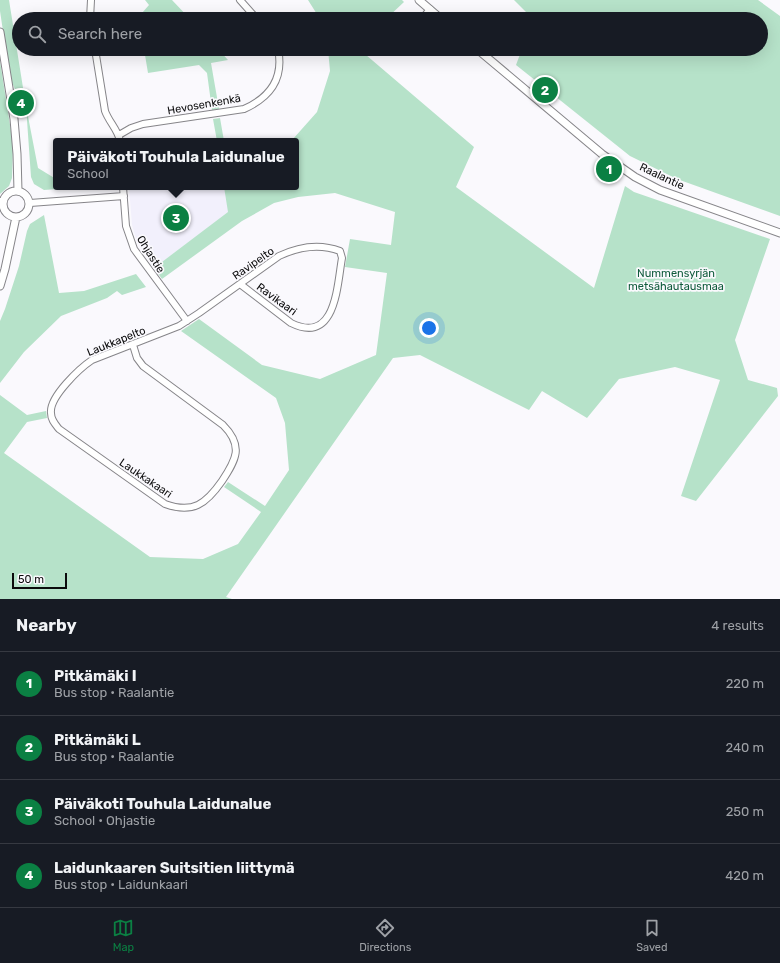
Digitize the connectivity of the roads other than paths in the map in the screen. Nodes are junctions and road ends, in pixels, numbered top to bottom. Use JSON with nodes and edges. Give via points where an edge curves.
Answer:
{"nodes":[{"id":1,"x":91,"y":0,"type":"edge"},
{"id":2,"x":240,"y":0,"type":"edge"},
{"id":3,"x":419,"y":0,"type":"edge"},
{"id":4,"x":430,"y":9,"type":"junction"},
{"id":5,"x":90,"y":12,"type":"edge"},
{"id":6,"x":251,"y":12,"type":"edge"},
{"id":7,"x":428,"y":12,"type":"edge"},
{"id":8,"x":433,"y":12,"type":"edge"},
{"id":9,"x":0,"y":32,"type":"edge"},
{"id":10,"x":96,"y":56,"type":"edge"},
{"id":11,"x":279,"y":56,"type":"edge"},
{"id":12,"x":485,"y":56,"type":"edge"},
{"id":13,"x":119,"y":138,"type":"edge"},
{"id":14,"x":123,"y":190,"type":"edge"},
{"id":15,"x":18,"y":191,"type":"junction"},
{"id":16,"x":124,"y":196,"type":"junction"},
{"id":17,"x":2,"y":201,"type":"edge"},
{"id":18,"x":30,"y":203,"type":"junction"},
{"id":19,"x":16,"y":217,"type":"junction"},
{"id":20,"x":780,"y":233,"type":"edge"},
{"id":21,"x":340,"y":251,"type":"joint"},
{"id":22,"x":240,"y":284,"type":"junction"},
{"id":23,"x":0,"y":286,"type":"edge"},
{"id":24,"x":187,"y":321,"type":"junction"},
{"id":25,"x":132,"y":345,"type":"junction"},
{"id":26,"x":51,"y":412,"type":"joint"}],
"edges":[{"from":1,"to":5,"type":"street"},
{"from":2,"to":6,"type":"street"},
{"from":3,"to":4,"type":"street"},
{"from":4,"to":7,"type":"street"},
{"from":4,"to":8,"type":"street"},
{"from":9,"to":15,"type":"street","via":[[14,119]]},
{"from":10,"to":13,"type":"street","via":[[104,111]]},
{"from":11,"to":13,"type":"street","name":"Hevosenkenkä","via":[[277,78],[270,91],[257,103],[244,109],[144,124],[131,128]]},
{"from":12,"to":20,"type":"street","name":"Raalantie","via":[[588,143],[635,176],[660,190]]},
{"from":14,"to":16,"type":"street","name":"Ohjastie"},
{"from":15,"to":17,"type":"street","via":[[10,192]]},
{"from":15,"to":18,"type":"street","via":[[27,196]]},
{"from":16,"to":18,"type":"street"},
{"from":16,"to":24,"type":"street","name":"Ohjastie","via":[[126,226],[134,249]]},
{"from":17,"to":19,"type":"street","via":[[6,212]]},
{"from":18,"to":19,"type":"street","via":[[24,215]]},
{"from":19,"to":23,"type":"street"},
{"from":21,"to":22,"type":"street","name":"Ravipelto","via":[[320,246],[291,250]]},
{"from":21,"to":22,"type":"street","name":"Ravikaari","via":[[342,258],[334,306],[323,323],[315,326],[306,328],[291,323]]},
{"from":22,"to":24,"type":"street","name":"Ravipelto"},
{"from":24,"to":25,"type":"street","name":"Laukkapelto"},
{"from":25,"to":26,"type":"street","name":"Laukkapelto","via":[[82,366],[52,402]]},
{"from":25,"to":26,"type":"street","name":"Laukkakaari","via":[[143,366],[223,425],[234,440],[235,457],[232,466],[208,499],[201,504],[183,508],[165,504],[59,429],[53,422]]}]}
